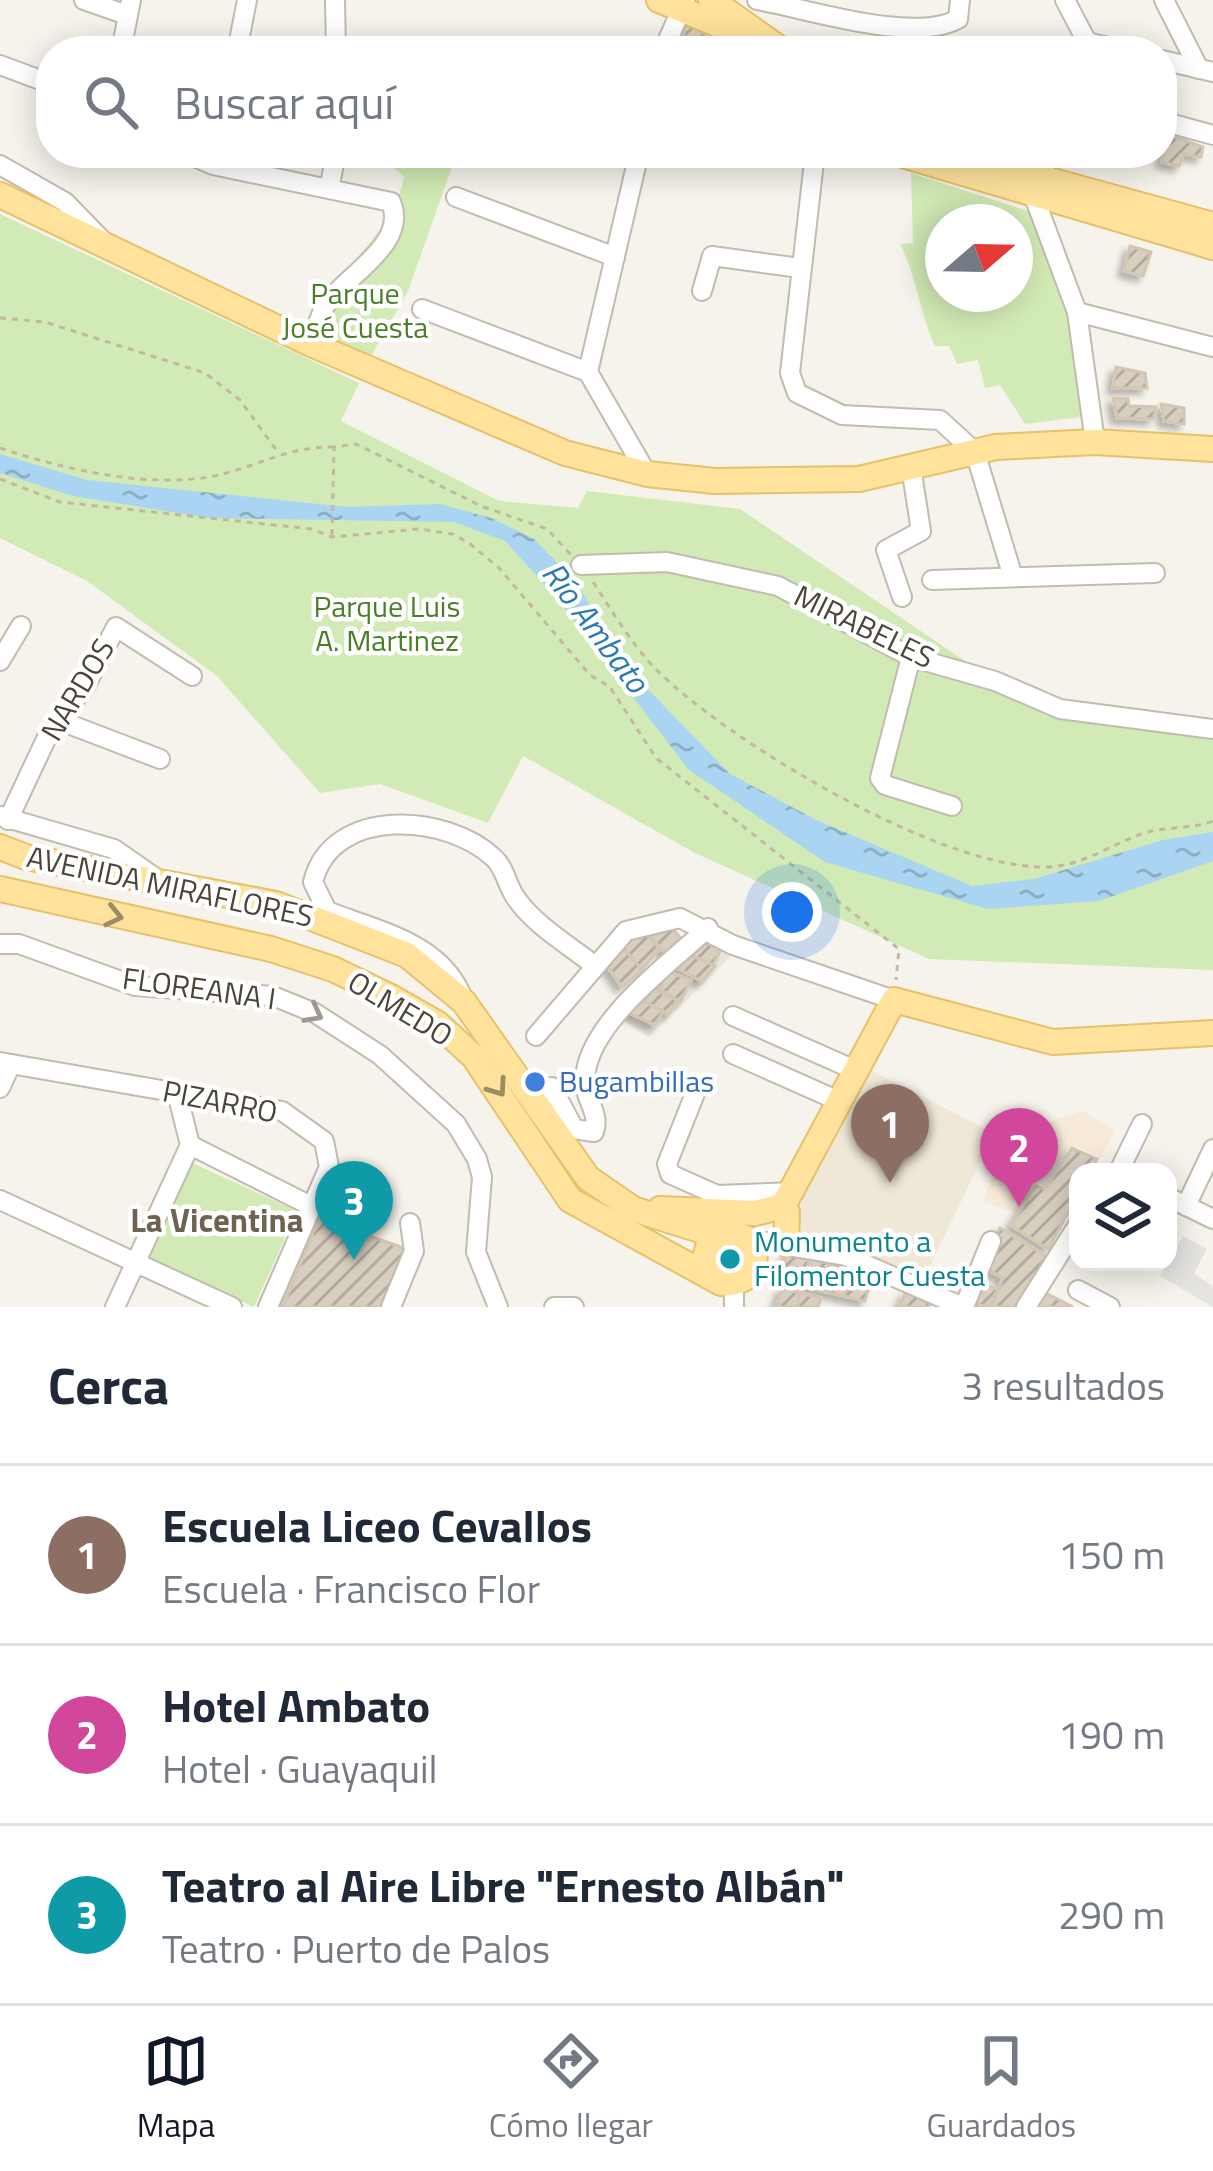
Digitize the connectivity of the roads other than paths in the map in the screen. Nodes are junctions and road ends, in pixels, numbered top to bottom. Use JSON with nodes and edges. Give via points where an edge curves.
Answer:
{"nodes":[{"id":1,"x":84,"y":0,"type":"edge"},
{"id":2,"x":248,"y":0,"type":"edge"},
{"id":3,"x":335,"y":0,"type":"edge"},
{"id":4,"x":711,"y":0,"type":"edge"},
{"id":5,"x":757,"y":0,"type":"edge"},
{"id":6,"x":960,"y":0,"type":"edge"},
{"id":7,"x":1065,"y":0,"type":"edge"},
{"id":8,"x":1164,"y":0,"type":"edge"},
{"id":9,"x":780,"y":2,"type":"edge"},
{"id":10,"x":675,"y":3,"type":"edge"},
{"id":11,"x":129,"y":8,"type":"edge"},
{"id":12,"x":240,"y":36,"type":"edge"},
{"id":13,"x":336,"y":36,"type":"edge"},
{"id":14,"x":667,"y":36,"type":"edge"},
{"id":15,"x":733,"y":36,"type":"edge"},
{"id":16,"x":762,"y":36,"type":"edge"},
{"id":17,"x":1081,"y":36,"type":"edge"},
{"id":18,"x":0,"y":65,"type":"edge"},
{"id":19,"x":1206,"y":71,"type":"edge"},
{"id":20,"x":36,"y":78,"type":"edge"},
{"id":21,"x":1177,"y":125,"type":"edge"},
{"id":22,"x":1213,"y":134,"type":"edge"},
{"id":23,"x":0,"y":165,"type":"edge"},
{"id":24,"x":254,"y":168,"type":"edge"},
{"id":25,"x":333,"y":168,"type":"edge"},
{"id":26,"x":636,"y":168,"type":"edge"},
{"id":27,"x":813,"y":168,"type":"edge"},
{"id":28,"x":960,"y":168,"type":"edge"},
{"id":29,"x":991,"y":168,"type":"edge"},
{"id":30,"x":1044,"y":168,"type":"edge"},
{"id":31,"x":330,"y":185,"type":"junction"},
{"id":32,"x":1037,"y":186,"type":"junction"},
{"id":33,"x":0,"y":195,"type":"edge"},
{"id":34,"x":456,"y":197,"type":"dead end"},
{"id":35,"x":1213,"y":225,"type":"edge"},
{"id":36,"x":108,"y":247,"type":"junction"},
{"id":37,"x":1213,"y":247,"type":"edge"},
{"id":38,"x":615,"y":257,"type":"junction"},
{"id":39,"x":800,"y":268,"type":"junction"},
{"id":40,"x":702,"y":291,"type":"dead end"},
{"id":41,"x":422,"y":309,"type":"dead end"},
{"id":42,"x":1077,"y":312,"type":"junction"},
{"id":43,"x":311,"y":344,"type":"junction"},
{"id":44,"x":1213,"y":346,"type":"edge"},
{"id":45,"x":588,"y":372,"type":"junction"},
{"id":46,"x":1095,"y":442,"type":"junction"},
{"id":47,"x":1213,"y":448,"type":"edge"},
{"id":48,"x":975,"y":452,"type":"junction"},
{"id":49,"x":911,"y":467,"type":"junction"},
{"id":50,"x":647,"y":474,"type":"junction"},
{"id":51,"x":581,"y":566,"type":"road end"},
{"id":52,"x":1155,"y":573,"type":"dead end"},
{"id":53,"x":1013,"y":577,"type":"junction"},
{"id":54,"x":932,"y":580,"type":"dead end"},
{"id":55,"x":902,"y":597,"type":"dead end"},
{"id":56,"x":21,"y":626,"type":"dead end"},
{"id":57,"x":911,"y":657,"type":"junction"},
{"id":58,"x":0,"y":661,"type":"edge"},
{"id":59,"x":192,"y":676,"type":"dead end"},
{"id":60,"x":58,"y":720,"type":"junction"},
{"id":61,"x":1213,"y":729,"type":"edge"},
{"id":62,"x":160,"y":759,"type":"dead end"},
{"id":63,"x":952,"y":806,"type":"dead end"},
{"id":64,"x":4,"y":818,"type":"edge"},
{"id":65,"x":0,"y":847,"type":"edge"},
{"id":66,"x":163,"y":883,"type":"junction"},
{"id":67,"x":0,"y":889,"type":"edge"},
{"id":68,"x":708,"y":928,"type":"junction"},
{"id":69,"x":0,"y":944,"type":"edge"},
{"id":70,"x":594,"y":965,"type":"junction"},
{"id":71,"x":894,"y":1000,"type":"junction"},
{"id":72,"x":464,"y":1002,"type":"junction"},
{"id":73,"x":733,"y":1016,"type":"dead end"},
{"id":74,"x":1213,"y":1033,"type":"edge"},
{"id":75,"x":536,"y":1036,"type":"dead end"},
{"id":76,"x":733,"y":1054,"type":"dead end"},
{"id":77,"x":6,"y":1063,"type":"edge"},
{"id":78,"x":857,"y":1071,"type":"junction"},
{"id":79,"x":698,"y":1086,"type":"dead end"},
{"id":80,"x":0,"y":1088,"type":"edge"},
{"id":81,"x":177,"y":1093,"type":"junction"},
{"id":82,"x":537,"y":1102,"type":"junction"},
{"id":83,"x":841,"y":1102,"type":"junction"},
{"id":84,"x":1142,"y":1124,"type":"dead end"},
{"id":85,"x":190,"y":1144,"type":"junction"},
{"id":86,"x":1213,"y":1149,"type":"edge"},
{"id":87,"x":1123,"y":1163,"type":"edge"},
{"id":88,"x":0,"y":1200,"type":"edge"},
{"id":89,"x":1177,"y":1201,"type":"edge"},
{"id":90,"x":790,"y":1202,"type":"junction"},
{"id":91,"x":313,"y":1207,"type":"junction"},
{"id":92,"x":633,"y":1209,"type":"junction"},
{"id":93,"x":1213,"y":1219,"type":"edge"},
{"id":94,"x":410,"y":1223,"type":"dead end"},
{"id":95,"x":738,"y":1231,"type":"junction"},
{"id":96,"x":1069,"y":1239,"type":"edge"},
{"id":97,"x":991,"y":1241,"type":"dead end"},
{"id":98,"x":786,"y":1244,"type":"junction"},
{"id":99,"x":135,"y":1261,"type":"junction"},
{"id":100,"x":1078,"y":1289,"type":"dead end"},
{"id":101,"x":731,"y":1295,"type":"edge"},
{"id":102,"x":115,"y":1307,"type":"edge"},
{"id":103,"x":232,"y":1307,"type":"edge"},
{"id":104,"x":268,"y":1307,"type":"edge"},
{"id":105,"x":391,"y":1307,"type":"edge"},
{"id":106,"x":498,"y":1307,"type":"edge"},
{"id":107,"x":554,"y":1307,"type":"edge"},
{"id":108,"x":574,"y":1307,"type":"edge"},
{"id":109,"x":963,"y":1307,"type":"edge"},
{"id":110,"x":1026,"y":1307,"type":"edge"},
{"id":111,"x":1110,"y":1307,"type":"edge"}],
"edges":[{"from":1,"to":11,"type":"street"},
{"from":2,"to":12,"type":"street"},
{"from":3,"to":13,"type":"street"},
{"from":4,"to":16,"type":"main road"},
{"from":5,"to":9,"type":"street"},
{"from":6,"to":9,"type":"street","via":[[958,19],[934,28]]},
{"from":7,"to":17,"type":"street"},
{"from":8,"to":19,"type":"street"},
{"from":10,"to":14,"type":"street"},
{"from":10,"to":15,"type":"main road"},
{"from":18,"to":20,"type":"street"},
{"from":21,"to":22,"type":"street"},
{"from":23,"to":36,"type":"street","via":[[65,202]]},
{"from":24,"to":31,"type":"street"},
{"from":25,"to":31,"type":"street"},
{"from":26,"to":38,"type":"street"},
{"from":27,"to":39,"type":"street"},
{"from":28,"to":32,"type":"main road"},
{"from":29,"to":32,"type":"main road"},
{"from":30,"to":32,"type":"street"},
{"from":31,"to":43,"type":"street","via":[[391,202],[394,221],[326,304]]},
{"from":32,"to":35,"type":"main road"},
{"from":32,"to":37,"type":"main road"},
{"from":32,"to":42,"type":"street"},
{"from":33,"to":36,"type":"main road"},
{"from":34,"to":38,"type":"street"},
{"from":36,"to":43,"type":"main road"},
{"from":38,"to":45,"type":"street"},
{"from":39,"to":40,"type":"street","via":[[712,256]]},
{"from":39,"to":48,"type":"street","via":[[790,373],[797,393],[842,416],[940,419]]},
{"from":41,"to":45,"type":"street"},
{"from":42,"to":44,"type":"street"},
{"from":42,"to":46,"type":"street"},
{"from":43,"to":50,"type":"main road","via":[[565,453]]},
{"from":45,"to":50,"type":"street"},
{"from":46,"to":47,"type":"main road"},
{"from":46,"to":48,"type":"main road"},
{"from":48,"to":49,"type":"main road"},
{"from":48,"to":53,"type":"street"},
{"from":49,"to":50,"type":"main road","via":[[814,481]]},
{"from":49,"to":55,"type":"street","via":[[921,531],[886,550]]},
{"from":51,"to":57,"type":"street","name":"MIRABELES","via":[[667,562],[778,586]]},
{"from":52,"to":53,"type":"street"},
{"from":53,"to":54,"type":"street"},
{"from":56,"to":58,"type":"street"},
{"from":57,"to":61,"type":"street","name":"MIRABELES","via":[[1060,710]]},
{"from":57,"to":63,"type":"street","via":[[880,778]]},
{"from":59,"to":60,"type":"street","name":"NARDOS","via":[[118,626]]},
{"from":60,"to":62,"type":"street"},
{"from":60,"to":64,"type":"street","name":"NARDOS"},
{"from":64,"to":66,"type":"street","via":[[115,848]]},
{"from":65,"to":66,"type":"main road","name":"AVENIDA MIRAFLORES"},
{"from":66,"to":72,"type":"main road","name":"AVENIDA MIRAFLORES","via":[[276,904],[340,926],[407,956]]},
{"from":67,"to":101,"type":"main road","name":"OLMEDO","one_way":true,"via":[[271,949],[333,969],[438,1024],[474,1057],[570,1200]]},
{"from":68,"to":70,"type":"street","via":[[680,918],[638,925]]},
{"from":68,"to":71,"type":"street","via":[[733,945]]},
{"from":68,"to":82,"type":"street","via":[[623,1007],[594,1046],[585,1087],[594,1132],[574,1129],[552,1088]]},
{"from":69,"to":106,"type":"street","name":"FLOREANA I","one_way":true,"via":[[146,988],[263,993],[315,1013],[380,1055],[456,1124],[477,1159],[476,1252]]},
{"from":70,"to":72,"type":"street","via":[[518,901],[498,861],[474,843],[409,824],[365,828],[331,849],[313,882],[327,910],[432,955],[457,979]]},
{"from":70,"to":75,"type":"street"},
{"from":71,"to":74,"type":"main road","via":[[1053,1042]]},
{"from":71,"to":78,"type":"main road"},
{"from":72,"to":82,"type":"main road","name":"AVENIDA MIRAFLORES"},
{"from":73,"to":78,"type":"street"},
{"from":76,"to":83,"type":"street"},
{"from":77,"to":80,"type":"street"},
{"from":77,"to":81,"type":"street","name":"PIZARRO"},
{"from":78,"to":83,"type":"main road"},
{"from":79,"to":90,"type":"street","via":[[670,1174],[717,1196]]},
{"from":81,"to":85,"type":"street"},
{"from":81,"to":91,"type":"street","name":"PIZARRO","via":[[282,1111],[321,1137],[330,1160]]},
{"from":82,"to":92,"type":"main road","name":"AVENIDA MIRAFLORES","via":[[588,1178]]},
{"from":83,"to":90,"type":"main road"},
{"from":84,"to":87,"type":"street"},
{"from":85,"to":91,"type":"street"},
{"from":85,"to":99,"type":"street"},
{"from":86,"to":89,"type":"street"},
{"from":88,"to":99,"type":"street"},
{"from":89,"to":93,"type":"street"},
{"from":90,"to":95,"type":"main road"},
{"from":90,"to":98,"type":"main road"},
{"from":91,"to":104,"type":"street","name":"PIZARRO"},
{"from":92,"to":95,"type":"main road","name":"AVENIDA MIRAFLORES"},
{"from":92,"to":95,"type":"main road"},
{"from":94,"to":105,"type":"street","via":[[414,1251]]},
{"from":95,"to":98,"type":"street"},
{"from":95,"to":101,"type":"main road","via":[[755,1266]]},
{"from":95,"to":101,"type":"main road","via":[[704,1254]]},
{"from":96,"to":110,"type":"street"},
{"from":97,"to":109,"type":"street"},
{"from":98,"to":109,"type":"street","via":[[846,1256]]},
{"from":99,"to":102,"type":"street"},
{"from":99,"to":103,"type":"street"},
{"from":100,"to":111,"type":"street"},
{"from":107,"to":108,"type":"street"}]}
